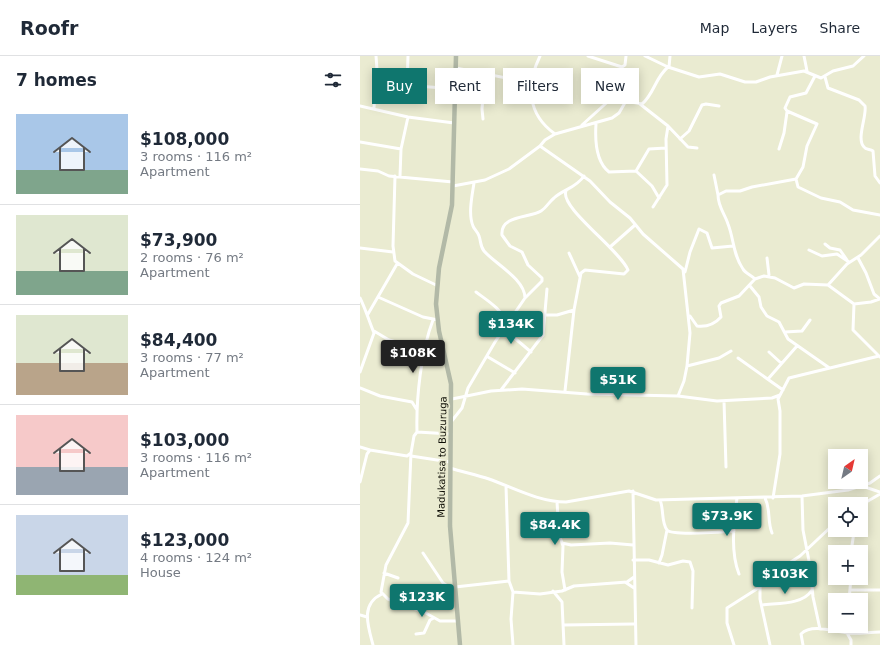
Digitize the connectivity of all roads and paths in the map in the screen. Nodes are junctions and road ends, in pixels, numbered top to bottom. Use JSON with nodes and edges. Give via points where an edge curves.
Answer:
{"nodes":[{"id":1,"x":376,"y":56,"type":"edge"},
{"id":2,"x":408,"y":56,"type":"edge"},
{"id":3,"x":456,"y":56,"type":"edge"},
{"id":4,"x":540,"y":56,"type":"edge"},
{"id":5,"x":588,"y":56,"type":"edge"},
{"id":6,"x":626,"y":56,"type":"edge"},
{"id":7,"x":645,"y":56,"type":"edge"},
{"id":8,"x":670,"y":56,"type":"edge"},
{"id":9,"x":782,"y":56,"type":"edge"},
{"id":10,"x":804,"y":56,"type":"edge"},
{"id":11,"x":864,"y":56,"type":"edge"},
{"id":12,"x":622,"y":67,"type":"junction"},
{"id":13,"x":668,"y":67,"type":"junction"},
{"id":14,"x":377,"y":68,"type":"edge"},
{"id":15,"x":408,"y":68,"type":"edge"},
{"id":16,"x":456,"y":68,"type":"edge"},
{"id":17,"x":536,"y":68,"type":"edge"},
{"id":18,"x":807,"y":71,"type":"junction"},
{"id":19,"x":777,"y":76,"type":"junction"},
{"id":20,"x":815,"y":76,"type":"junction"},
{"id":21,"x":825,"y":77,"type":"junction"},
{"id":22,"x":374,"y":104,"type":"edge"},
{"id":23,"x":456,"y":104,"type":"edge"},
{"id":24,"x":482,"y":104,"type":"edge"},
{"id":25,"x":535,"y":104,"type":"edge"},
{"id":26,"x":640,"y":104,"type":"junction"},
{"id":27,"x":360,"y":106,"type":"edge"},
{"id":28,"x":719,"y":106,"type":"dead end"},
{"id":29,"x":374,"y":108,"type":"junction"},
{"id":30,"x":788,"y":112,"type":"junction"},
{"id":31,"x":408,"y":118,"type":"junction"},
{"id":32,"x":483,"y":119,"type":"dead end"},
{"id":33,"x":455,"y":123,"type":"junction"},
{"id":34,"x":596,"y":124,"type":"junction"},
{"id":35,"x":580,"y":126,"type":"junction"},
{"id":36,"x":668,"y":126,"type":"junction"},
{"id":37,"x":555,"y":134,"type":"junction"},
{"id":38,"x":680,"y":139,"type":"junction"},
{"id":39,"x":360,"y":142,"type":"edge"},
{"id":40,"x":540,"y":146,"type":"junction"},
{"id":41,"x":401,"y":148,"type":"junction"},
{"id":42,"x":666,"y":148,"type":"junction"},
{"id":43,"x":697,"y":148,"type":"dead end"},
{"id":44,"x":779,"y":149,"type":"dead end"},
{"id":45,"x":360,"y":169,"type":"edge"},
{"id":46,"x":636,"y":171,"type":"junction"},
{"id":47,"x":714,"y":175,"type":"dead end"},
{"id":48,"x":395,"y":176,"type":"junction"},
{"id":49,"x":400,"y":176,"type":"junction"},
{"id":50,"x":584,"y":176,"type":"junction"},
{"id":51,"x":796,"y":178,"type":"junction"},
{"id":52,"x":474,"y":183,"type":"junction"},
{"id":53,"x":880,"y":183,"type":"edge"},
{"id":54,"x":453,"y":184,"type":"junction"},
{"id":55,"x":567,"y":191,"type":"junction"},
{"id":56,"x":718,"y":195,"type":"junction"},
{"id":57,"x":659,"y":198,"type":"junction"},
{"id":58,"x":653,"y":207,"type":"dead end"},
{"id":59,"x":880,"y":215,"type":"edge"},
{"id":60,"x":635,"y":225,"type":"junction"},
{"id":61,"x":880,"y":236,"type":"edge"},
{"id":62,"x":825,"y":244,"type":"dead end"},
{"id":63,"x":733,"y":246,"type":"junction"},
{"id":64,"x":610,"y":247,"type":"junction"},
{"id":65,"x":360,"y":248,"type":"edge"},
{"id":66,"x":809,"y":250,"type":"dead end"},
{"id":67,"x":393,"y":252,"type":"junction"},
{"id":68,"x":569,"y":253,"type":"dead end"},
{"id":69,"x":766,"y":258,"type":"dead end"},
{"id":70,"x":858,"y":258,"type":"junction"},
{"id":71,"x":848,"y":261,"type":"junction"},
{"id":72,"x":397,"y":264,"type":"junction"},
{"id":73,"x":685,"y":272,"type":"junction"},
{"id":74,"x":769,"y":275,"type":"junction"},
{"id":75,"x":580,"y":277,"type":"junction"},
{"id":76,"x":755,"y":279,"type":"junction"},
{"id":77,"x":436,"y":285,"type":"junction"},
{"id":78,"x":828,"y":285,"type":"junction"},
{"id":79,"x":750,"y":286,"type":"junction"},
{"id":80,"x":547,"y":289,"type":"dead end"},
{"id":81,"x":476,"y":292,"type":"dead end"},
{"id":82,"x":378,"y":297,"type":"junction"},
{"id":83,"x":360,"y":298,"type":"edge"},
{"id":84,"x":525,"y":298,"type":"junction"},
{"id":85,"x":880,"y":299,"type":"edge"},
{"id":86,"x":854,"y":304,"type":"junction"},
{"id":87,"x":574,"y":310,"type":"junction"},
{"id":88,"x":368,"y":314,"type":"junction"},
{"id":89,"x":546,"y":314,"type":"junction"},
{"id":90,"x":689,"y":314,"type":"junction"},
{"id":91,"x":435,"y":320,"type":"junction"},
{"id":92,"x":810,"y":320,"type":"dead end"},
{"id":93,"x":507,"y":325,"type":"junction"},
{"id":94,"x":695,"y":325,"type":"junction"},
{"id":95,"x":374,"y":331,"type":"junction"},
{"id":96,"x":785,"y":332,"type":"junction"},
{"id":97,"x":690,"y":333,"type":"junction"},
{"id":98,"x":427,"y":342,"type":"junction"},
{"id":99,"x":442,"y":342,"type":"junction"},
{"id":100,"x":797,"y":346,"type":"junction"},
{"id":101,"x":424,"y":350,"type":"junction"},
{"id":102,"x":731,"y":351,"type":"dead end"},
{"id":103,"x":531,"y":352,"type":"junction"},
{"id":104,"x":769,"y":352,"type":"dead end"},
{"id":105,"x":880,"y":356,"type":"edge"},
{"id":106,"x":488,"y":357,"type":"junction"},
{"id":107,"x":738,"y":358,"type":"dead end"},
{"id":108,"x":781,"y":362,"type":"junction"},
{"id":109,"x":687,"y":366,"type":"junction"},
{"id":110,"x":828,"y":367,"type":"junction"},
{"id":111,"x":360,"y":372,"type":"edge"},
{"id":112,"x":515,"y":373,"type":"junction"},
{"id":113,"x":768,"y":379,"type":"junction"},
{"id":114,"x":360,"y":388,"type":"edge"},
{"id":115,"x":501,"y":390,"type":"junction"},
{"id":116,"x":783,"y":390,"type":"junction"},
{"id":117,"x":565,"y":391,"type":"junction"},
{"id":118,"x":780,"y":395,"type":"junction"},
{"id":119,"x":464,"y":396,"type":"junction"},
{"id":120,"x":678,"y":396,"type":"junction"},
{"id":121,"x":770,"y":398,"type":"junction"},
{"id":122,"x":452,"y":399,"type":"junction"},
{"id":123,"x":724,"y":401,"type":"junction"},
{"id":124,"x":778,"y":404,"type":"junction"},
{"id":125,"x":418,"y":412,"type":"junction"},
{"id":126,"x":451,"y":423,"type":"junction"},
{"id":127,"x":417,"y":432,"type":"junction"},
{"id":128,"x":450,"y":434,"type":"junction"},
{"id":129,"x":360,"y":447,"type":"edge"},
{"id":130,"x":370,"y":450,"type":"junction"},
{"id":131,"x":411,"y":455,"type":"junction"},
{"id":132,"x":450,"y":462,"type":"junction"},
{"id":133,"x":726,"y":467,"type":"dead end"},
{"id":134,"x":450,"y":468,"type":"junction"},
{"id":135,"x":880,"y":477,"type":"edge"},
{"id":136,"x":360,"y":482,"type":"edge"},
{"id":137,"x":868,"y":483,"type":"edge"},
{"id":138,"x":506,"y":486,"type":"junction"},
{"id":139,"x":868,"y":488,"type":"edge"},
{"id":140,"x":848,"y":489,"type":"edge"},
{"id":141,"x":633,"y":491,"type":"junction"},
{"id":142,"x":880,"y":493,"type":"edge"},
{"id":143,"x":802,"y":496,"type":"junction"},
{"id":144,"x":737,"y":498,"type":"junction"},
{"id":145,"x":765,"y":498,"type":"junction"},
{"id":146,"x":773,"y":498,"type":"junction"},
{"id":147,"x":660,"y":500,"type":"junction"},
{"id":148,"x":868,"y":501,"type":"edge"},
{"id":149,"x":557,"y":502,"type":"junction"},
{"id":150,"x":667,"y":530,"type":"junction"},
{"id":151,"x":828,"y":530,"type":"edge"},
{"id":152,"x":734,"y":531,"type":"junction"},
{"id":153,"x":772,"y":533,"type":"dead end"},
{"id":154,"x":562,"y":543,"type":"junction"},
{"id":155,"x":633,"y":545,"type":"junction"},
{"id":156,"x":808,"y":549,"type":"junction"},
{"id":157,"x":423,"y":553,"type":"dead end"},
{"id":158,"x":633,"y":560,"type":"junction"},
{"id":159,"x":659,"y":563,"type":"junction"},
{"id":160,"x":384,"y":573,"type":"junction"},
{"id":161,"x":739,"y":574,"type":"dead end"},
{"id":162,"x":634,"y":577,"type":"junction"},
{"id":163,"x":398,"y":578,"type":"dead end"},
{"id":164,"x":509,"y":581,"type":"junction"},
{"id":165,"x":625,"y":582,"type":"junction"},
{"id":166,"x":851,"y":585,"type":"edge"},
{"id":167,"x":760,"y":587,"type":"junction"},
{"id":168,"x":634,"y":588,"type":"junction"},
{"id":169,"x":455,"y":589,"type":"junction"},
{"id":170,"x":564,"y":590,"type":"junction"},
{"id":171,"x":812,"y":590,"type":"junction"},
{"id":172,"x":851,"y":590,"type":"junction"},
{"id":173,"x":880,"y":590,"type":"edge"},
{"id":174,"x":553,"y":591,"type":"junction"},
{"id":175,"x":513,"y":592,"type":"junction"},
{"id":176,"x":850,"y":593,"type":"edge"},
{"id":177,"x":382,"y":594,"type":"junction"},
{"id":178,"x":561,"y":599,"type":"junction"},
{"id":179,"x":762,"y":605,"type":"junction"},
{"id":180,"x":692,"y":608,"type":"dead end"},
{"id":181,"x":360,"y":615,"type":"edge"},
{"id":182,"x":367,"y":617,"type":"junction"},
{"id":183,"x":434,"y":618,"type":"junction"},
{"id":184,"x":458,"y":621,"type":"junction"},
{"id":185,"x":634,"y":624,"type":"junction"},
{"id":186,"x":563,"y":626,"type":"junction"},
{"id":187,"x":820,"y":629,"type":"junction"},
{"id":188,"x":828,"y":630,"type":"edge"},
{"id":189,"x":868,"y":632,"type":"edge"},
{"id":190,"x":880,"y":632,"type":"edge"},
{"id":191,"x":846,"y":633,"type":"edge"},
{"id":192,"x":416,"y":634,"type":"dead end"},
{"id":193,"x":373,"y":645,"type":"edge"},
{"id":194,"x":460,"y":645,"type":"edge"},
{"id":195,"x":513,"y":645,"type":"edge"},
{"id":196,"x":564,"y":645,"type":"edge"},
{"id":197,"x":636,"y":645,"type":"edge"},
{"id":198,"x":734,"y":645,"type":"edge"},
{"id":199,"x":770,"y":645,"type":"edge"},
{"id":200,"x":803,"y":645,"type":"edge"},
{"id":201,"x":851,"y":645,"type":"edge"}],
"edges":[{"from":1,"to":14,"type":"street"},
{"from":2,"to":15,"type":"street"},
{"from":3,"to":16,"type":"main road","name":"Madukatisa to Buzuruga"},
{"from":4,"to":17,"type":"street"},
{"from":5,"to":12,"type":"street"},
{"from":6,"to":12,"type":"street"},
{"from":7,"to":13,"type":"street"},
{"from":8,"to":13,"type":"street"},
{"from":9,"to":19,"type":"street"},
{"from":10,"to":18,"type":"street"},
{"from":11,"to":21,"type":"street","via":[[853,66],[833,71]]},
{"from":12,"to":35,"type":"street","via":[[614,97]]},
{"from":13,"to":19,"type":"street","via":[[699,77],[720,74],[745,82],[756,82]]},
{"from":13,"to":26,"type":"street","via":[[656,81],[649,96]]},
{"from":18,"to":19,"type":"street"},
{"from":18,"to":20,"type":"street"},
{"from":20,"to":21,"type":"street"},
{"from":20,"to":30,"type":"street","via":[[806,93],[790,97],[785,108]]},
{"from":21,"to":53,"type":"street","via":[[828,88],[859,100],[866,106],[866,116],[862,125],[862,145],[865,149],[873,151],[875,176]]},
{"from":22,"to":29,"type":"street"},
{"from":23,"to":33,"type":"main road","name":"Madukatisa to Buzuruga"},
{"from":24,"to":32,"type":"street"},
{"from":25,"to":37,"type":"street","via":[[544,126]]},
{"from":26,"to":34,"type":"street","via":[[626,101],[616,116]]},
{"from":26,"to":36,"type":"street"},
{"from":27,"to":29,"type":"street"},
{"from":28,"to":38,"type":"street","via":[[702,105],[689,131]]},
{"from":29,"to":31,"type":"street"},
{"from":30,"to":44,"type":"street"},
{"from":30,"to":51,"type":"street","via":[[817,124],[807,146],[803,167]]},
{"from":31,"to":33,"type":"street"},
{"from":31,"to":41,"type":"street"},
{"from":33,"to":54,"type":"main road","name":"Madukatisa to Buzuruga"},
{"from":34,"to":35,"type":"street"},
{"from":34,"to":46,"type":"street","via":[[595,144],[606,170],[613,173]]},
{"from":35,"to":37,"type":"street"},
{"from":36,"to":38,"type":"street"},
{"from":36,"to":42,"type":"street"},
{"from":37,"to":40,"type":"street"},
{"from":38,"to":43,"type":"street","via":[[688,147]]},
{"from":39,"to":41,"type":"street"},
{"from":40,"to":50,"type":"street"},
{"from":40,"to":52,"type":"street","via":[[515,165]]},
{"from":41,"to":49,"type":"street"},
{"from":42,"to":46,"type":"street","via":[[649,149]]},
{"from":42,"to":57,"type":"street","via":[[667,185]]},
{"from":45,"to":48,"type":"street"},
{"from":46,"to":57,"type":"street","via":[[652,186]]},
{"from":47,"to":56,"type":"street"},
{"from":48,"to":49,"type":"street"},
{"from":48,"to":67,"type":"street"},
{"from":49,"to":54,"type":"street"},
{"from":50,"to":55,"type":"street","via":[[578,184]]},
{"from":50,"to":60,"type":"street"},
{"from":51,"to":56,"type":"street","via":[[740,191],[726,190]]},
{"from":51,"to":59,"type":"street","via":[[798,187],[813,195],[840,202],[853,210]]},
{"from":52,"to":54,"type":"street"},
{"from":52,"to":84,"type":"street","via":[[471,221],[482,247],[519,282]]},
{"from":54,"to":77,"type":"main road","name":"Madukatisa to Buzuruga","via":[[450,219]]},
{"from":55,"to":64,"type":"street","via":[[566,199],[579,218]]},
{"from":55,"to":84,"type":"street","via":[[554,197],[542,210],[516,218],[503,229],[502,235],[506,243],[522,252],[528,265],[542,278],[541,283]]},
{"from":56,"to":63,"type":"street","via":[[731,232]]},
{"from":57,"to":58,"type":"street"},
{"from":60,"to":64,"type":"street"},
{"from":60,"to":73,"type":"street"},
{"from":61,"to":70,"type":"street"},
{"from":62,"to":71,"type":"street","via":[[840,250]]},
{"from":63,"to":73,"type":"street","via":[[712,248],[707,233],[699,229]]},
{"from":63,"to":76,"type":"street","via":[[743,270]]},
{"from":64,"to":75,"type":"street","via":[[625,265],[627,272],[616,274],[585,270]]},
{"from":65,"to":67,"type":"street"},
{"from":66,"to":71,"type":"street","via":[[822,256],[837,254]]},
{"from":67,"to":72,"type":"street"},
{"from":68,"to":75,"type":"street"},
{"from":69,"to":74,"type":"street"},
{"from":70,"to":71,"type":"street"},
{"from":70,"to":85,"type":"street","via":[[874,294]]},
{"from":71,"to":78,"type":"street"},
{"from":72,"to":77,"type":"street"},
{"from":72,"to":82,"type":"street"},
{"from":73,"to":90,"type":"street"},
{"from":74,"to":76,"type":"street"},
{"from":74,"to":78,"type":"street","via":[[794,288],[804,284]]},
{"from":75,"to":87,"type":"street"},
{"from":76,"to":79,"type":"street"},
{"from":77,"to":91,"type":"main road","name":"Madukatisa to Buzuruga"},
{"from":78,"to":86,"type":"street"},
{"from":79,"to":94,"type":"street","via":[[739,296],[721,303],[721,318],[708,326]]},
{"from":79,"to":96,"type":"street","via":[[759,296],[764,312],[769,318],[779,322]]},
{"from":80,"to":89,"type":"street"},
{"from":81,"to":93,"type":"street","via":[[486,297],[501,312]]},
{"from":82,"to":88,"type":"street"},
{"from":82,"to":91,"type":"street"},
{"from":83,"to":88,"type":"street"},
{"from":84,"to":93,"type":"street"},
{"from":85,"to":86,"type":"street"},
{"from":86,"to":105,"type":"street","via":[[853,330]]},
{"from":87,"to":89,"type":"street","via":[[557,315]]},
{"from":87,"to":117,"type":"street"},
{"from":88,"to":95,"type":"street"},
{"from":89,"to":103,"type":"street","via":[[543,335]]},
{"from":90,"to":94,"type":"street"},
{"from":90,"to":97,"type":"street"},
{"from":91,"to":98,"type":"street"},
{"from":91,"to":99,"type":"main road","name":"Madukatisa to Buzuruga"},
{"from":92,"to":96,"type":"street","via":[[802,331]]},
{"from":93,"to":103,"type":"street","via":[[514,337]]},
{"from":93,"to":106,"type":"street"},
{"from":94,"to":97,"type":"street"},
{"from":95,"to":101,"type":"street","via":[[389,340]]},
{"from":95,"to":111,"type":"street"},
{"from":96,"to":100,"type":"street","via":[[788,339]]},
{"from":97,"to":109,"type":"street"},
{"from":98,"to":99,"type":"street"},
{"from":98,"to":101,"type":"street"},
{"from":99,"to":122,"type":"main road","name":"Madukatisa to Buzuruga","via":[[450,374]]},
{"from":100,"to":108,"type":"street"},
{"from":100,"to":110,"type":"street"},
{"from":101,"to":125,"type":"street"},
{"from":102,"to":109,"type":"street","via":[[719,358]]},
{"from":103,"to":112,"type":"street"},
{"from":104,"to":108,"type":"street"},
{"from":105,"to":110,"type":"street"},
{"from":106,"to":112,"type":"street"},
{"from":106,"to":119,"type":"street"},
{"from":107,"to":113,"type":"street"},
{"from":108,"to":113,"type":"street"},
{"from":109,"to":120,"type":"street"},
{"from":110,"to":116,"type":"street","via":[[792,376]]},
{"from":112,"to":115,"type":"street"},
{"from":113,"to":116,"type":"street"},
{"from":114,"to":125,"type":"street","via":[[380,396],[412,402]]},
{"from":115,"to":117,"type":"street"},
{"from":115,"to":119,"type":"street"},
{"from":116,"to":118,"type":"street"},
{"from":117,"to":120,"type":"street","via":[[587,394]]},
{"from":118,"to":121,"type":"street"},
{"from":118,"to":124,"type":"street"},
{"from":119,"to":122,"type":"street"},
{"from":119,"to":126,"type":"street","via":[[462,408]]},
{"from":120,"to":123,"type":"street"},
{"from":121,"to":123,"type":"street"},
{"from":121,"to":124,"type":"street"},
{"from":122,"to":126,"type":"main road","name":"Madukatisa to Buzuruga"},
{"from":123,"to":133,"type":"street"},
{"from":124,"to":146,"type":"street","via":[[780,454]]},
{"from":125,"to":127,"type":"street"},
{"from":126,"to":128,"type":"main road","name":"Madukatisa to Buzuruga"},
{"from":127,"to":128,"type":"street"},
{"from":127,"to":131,"type":"street"},
{"from":128,"to":132,"type":"main road","name":"Madukatisa to Buzuruga"},
{"from":129,"to":130,"type":"street"},
{"from":130,"to":131,"type":"street"},
{"from":130,"to":136,"type":"street"},
{"from":131,"to":132,"type":"street"},
{"from":131,"to":160,"type":"street","via":[[408,523],[387,561]]},
{"from":132,"to":134,"type":"main road","name":"Madukatisa to Buzuruga"},
{"from":134,"to":138,"type":"street"},
{"from":134,"to":169,"type":"main road","name":"Madukatisa to Buzuruga","via":[[450,526]]},
{"from":135,"to":137,"type":"street"},
{"from":138,"to":149,"type":"street"},
{"from":138,"to":164,"type":"street"},
{"from":139,"to":142,"type":"street"},
{"from":140,"to":143,"type":"street"},
{"from":141,"to":147,"type":"street"},
{"from":141,"to":149,"type":"street"},
{"from":141,"to":155,"type":"street"},
{"from":142,"to":148,"type":"street"},
{"from":143,"to":146,"type":"street"},
{"from":143,"to":156,"type":"street","via":[[803,530]]},
{"from":144,"to":145,"type":"street"},
{"from":144,"to":147,"type":"street"},
{"from":144,"to":152,"type":"street"},
{"from":145,"to":146,"type":"street"},
{"from":145,"to":153,"type":"street","via":[[770,508],[769,524]]},
{"from":147,"to":150,"type":"street"},
{"from":149,"to":154,"type":"street"},
{"from":150,"to":152,"type":"street","via":[[680,533]]},
{"from":150,"to":159,"type":"street"},
{"from":151,"to":156,"type":"street"},
{"from":152,"to":161,"type":"street","via":[[735,560]]},
{"from":154,"to":155,"type":"street"},
{"from":154,"to":170,"type":"street"},
{"from":155,"to":158,"type":"street"},
{"from":156,"to":167,"type":"street"},
{"from":156,"to":171,"type":"street"},
{"from":157,"to":169,"type":"street","via":[[443,583]]},
{"from":158,"to":159,"type":"street"},
{"from":158,"to":162,"type":"street"},
{"from":159,"to":180,"type":"street","via":[[668,566],[683,561],[692,564]]},
{"from":160,"to":163,"type":"street"},
{"from":160,"to":177,"type":"street"},
{"from":162,"to":165,"type":"street"},
{"from":162,"to":168,"type":"street"},
{"from":164,"to":169,"type":"street"},
{"from":164,"to":175,"type":"street"},
{"from":165,"to":168,"type":"street"},
{"from":165,"to":170,"type":"street","via":[[580,585]]},
{"from":166,"to":172,"type":"street"},
{"from":167,"to":179,"type":"street"},
{"from":167,"to":198,"type":"street","via":[[726,610]]},
{"from":168,"to":185,"type":"street"},
{"from":169,"to":184,"type":"main road","name":"Madukatisa to Buzuruga"},
{"from":170,"to":174,"type":"street"},
{"from":170,"to":178,"type":"street"},
{"from":171,"to":179,"type":"street","via":[[808,596],[794,601]]},
{"from":171,"to":187,"type":"street"},
{"from":172,"to":173,"type":"street"},
{"from":172,"to":176,"type":"street"},
{"from":174,"to":175,"type":"street","via":[[536,594]]},
{"from":174,"to":178,"type":"street"},
{"from":175,"to":195,"type":"street"},
{"from":177,"to":182,"type":"street","via":[[370,602]]},
{"from":177,"to":183,"type":"street"},
{"from":178,"to":186,"type":"street"},
{"from":179,"to":199,"type":"street"},
{"from":181,"to":182,"type":"street"},
{"from":182,"to":193,"type":"street"},
{"from":183,"to":184,"type":"street","via":[[444,622]]},
{"from":183,"to":192,"type":"street","via":[[430,620],[424,633]]},
{"from":184,"to":194,"type":"main road","name":"Madukatisa to Buzuruga"},
{"from":185,"to":186,"type":"street"},
{"from":185,"to":197,"type":"street"},
{"from":186,"to":196,"type":"street"},
{"from":187,"to":188,"type":"street"},
{"from":187,"to":200,"type":"street","via":[[803,632]]},
{"from":189,"to":190,"type":"street"},
{"from":191,"to":201,"type":"street","via":[[851,640]]}]}
